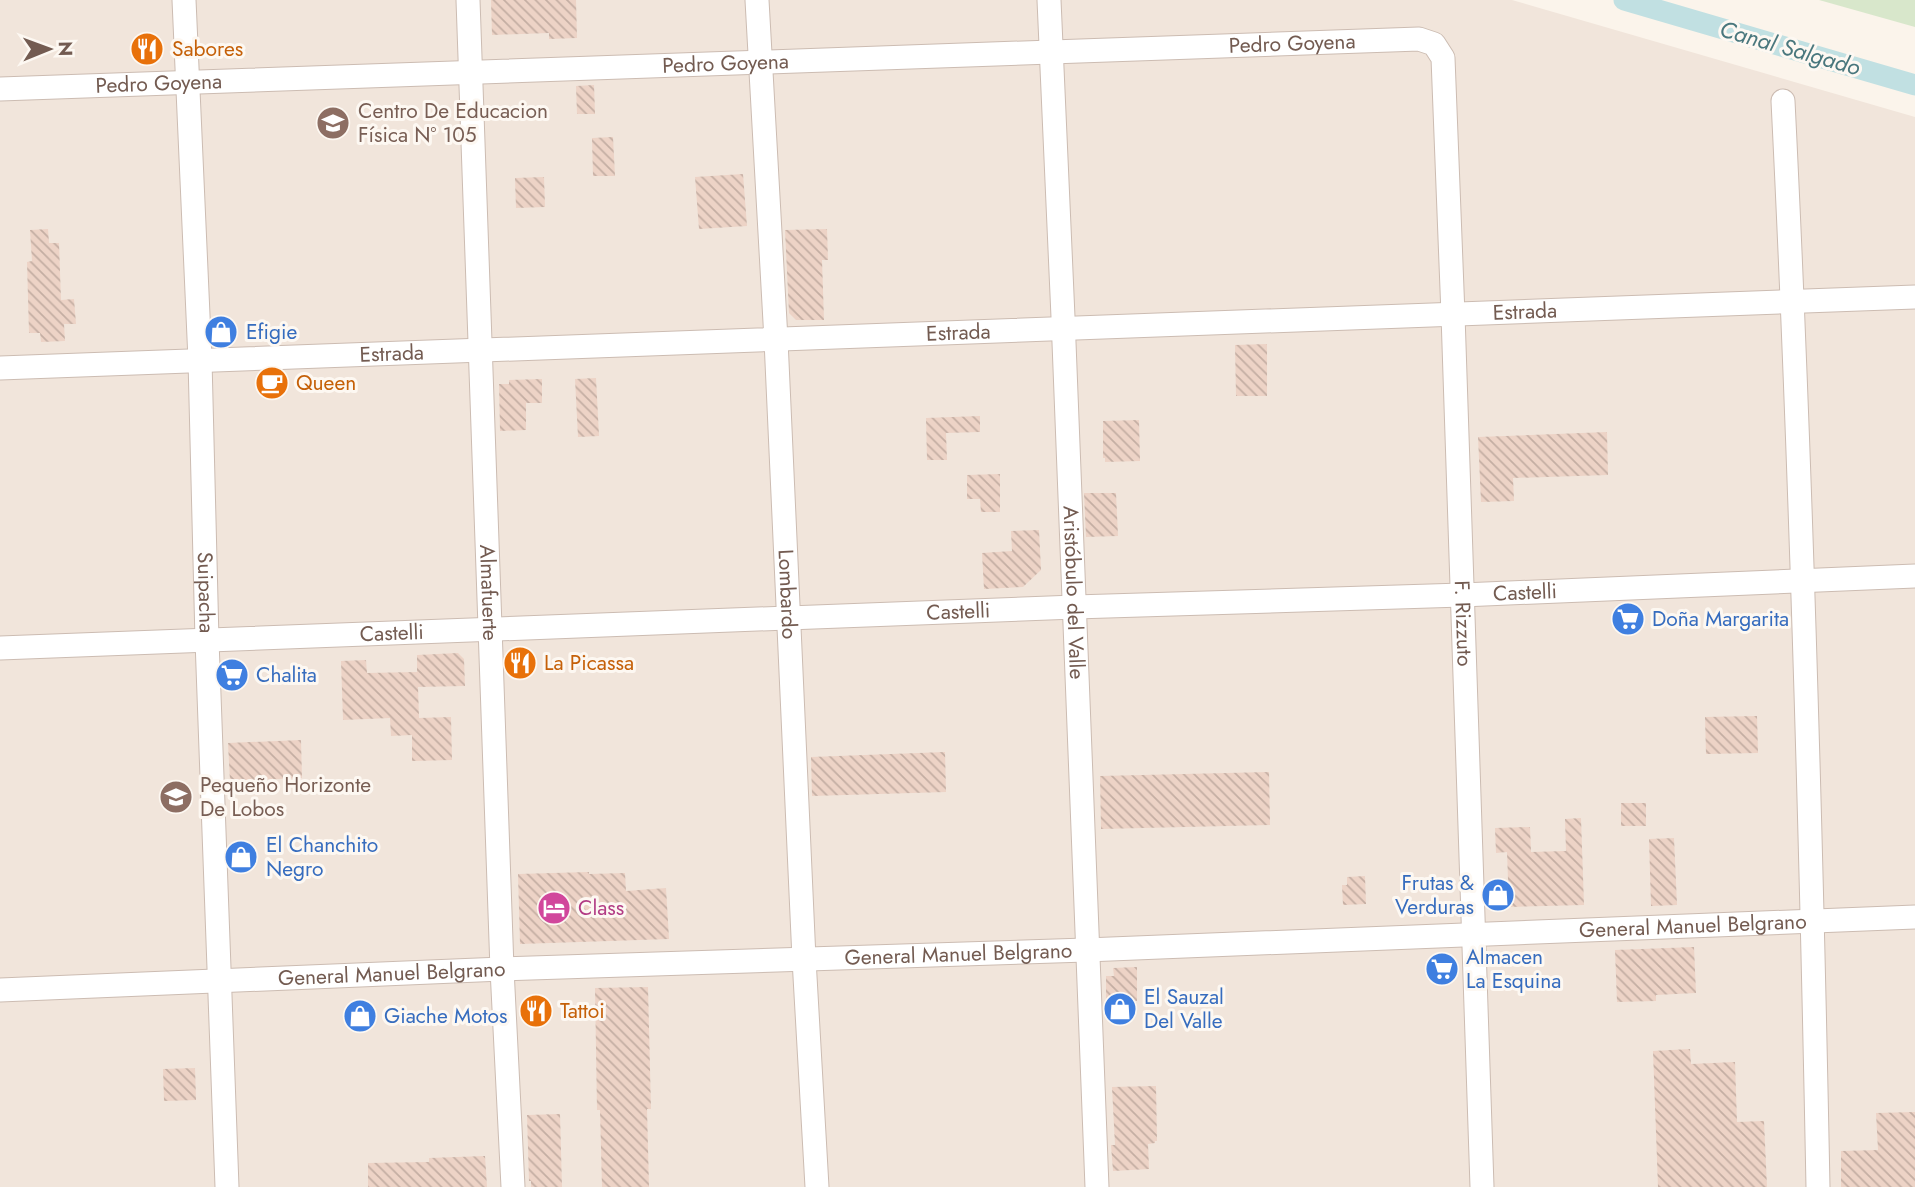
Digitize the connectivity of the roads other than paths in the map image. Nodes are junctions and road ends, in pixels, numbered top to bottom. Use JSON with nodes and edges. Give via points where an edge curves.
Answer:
{"nodes":[{"id":1,"x":184,"y":0,"type":"edge"},
{"id":2,"x":468,"y":0,"type":"edge"},
{"id":3,"x":757,"y":0,"type":"edge"},
{"id":4,"x":1049,"y":0,"type":"edge"},
{"id":5,"x":1050,"y":52,"type":"junction"},
{"id":6,"x":1443,"y":58,"type":"joint"},
{"id":7,"x":760,"y":62,"type":"junction"},
{"id":8,"x":470,"y":73,"type":"junction"},
{"id":9,"x":187,"y":83,"type":"junction"},
{"id":10,"x":0,"y":89,"type":"edge"},
{"id":11,"x":1783,"y":101,"type":"dead end"},
{"id":12,"x":1915,"y":297,"type":"edge"},
{"id":13,"x":1793,"y":300,"type":"junction"},
{"id":14,"x":1453,"y":315,"type":"junction"},
{"id":15,"x":1064,"y":328,"type":"junction"},
{"id":16,"x":776,"y":340,"type":"junction"},
{"id":17,"x":481,"y":351,"type":"junction"},
{"id":18,"x":200,"y":360,"type":"junction"},
{"id":19,"x":0,"y":368,"type":"edge"},
{"id":20,"x":1915,"y":576,"type":"edge"},
{"id":21,"x":1803,"y":580,"type":"junction"},
{"id":22,"x":1462,"y":595,"type":"junction"},
{"id":23,"x":1075,"y":607,"type":"junction"},
{"id":24,"x":788,"y":617,"type":"junction"},
{"id":25,"x":491,"y":629,"type":"junction"},
{"id":26,"x":207,"y":640,"type":"junction"},
{"id":27,"x":0,"y":648,"type":"edge"},
{"id":28,"x":1915,"y":918,"type":"edge"},
{"id":29,"x":1813,"y":921,"type":"junction"},
{"id":30,"x":1473,"y":935,"type":"junction"},
{"id":31,"x":1086,"y":950,"type":"junction"},
{"id":32,"x":804,"y":959,"type":"junction"},
{"id":33,"x":502,"y":969,"type":"junction"},
{"id":34,"x":220,"y":980,"type":"junction"},
{"id":35,"x":0,"y":990,"type":"edge"},
{"id":36,"x":227,"y":1187,"type":"edge"},
{"id":37,"x":513,"y":1187,"type":"edge"},
{"id":38,"x":817,"y":1187,"type":"edge"},
{"id":39,"x":1097,"y":1187,"type":"edge"},
{"id":40,"x":1482,"y":1187,"type":"edge"},
{"id":41,"x":1818,"y":1187,"type":"edge"}],
"edges":[{"from":1,"to":9,"type":"street","name":"Suipacha"},
{"from":2,"to":8,"type":"street","name":"Almafuerte"},
{"from":3,"to":7,"type":"street","name":"Lombardo"},
{"from":4,"to":5,"type":"street","name":"Aristóbulo del Valle"},
{"from":5,"to":6,"type":"street","name":"Pedro Goyena","via":[[1419,39],[1434,44]]},
{"from":5,"to":7,"type":"street","name":"Pedro Goyena"},
{"from":5,"to":15,"type":"street","name":"Aristóbulo del Valle"},
{"from":6,"to":14,"type":"street","name":"F. Rizzuto"},
{"from":7,"to":8,"type":"street","name":"Pedro Goyena"},
{"from":7,"to":16,"type":"street","name":"Lombardo"},
{"from":8,"to":9,"type":"street","name":"Pedro Goyena"},
{"from":8,"to":17,"type":"street","name":"Almafuerte"},
{"from":9,"to":10,"type":"street","name":"Pedro Goyena"},
{"from":9,"to":18,"type":"street","name":"Suipacha"},
{"from":11,"to":13,"type":"street"},
{"from":12,"to":13,"type":"street","name":"Estrada"},
{"from":13,"to":14,"type":"street","name":"Estrada"},
{"from":13,"to":21,"type":"street"},
{"from":14,"to":15,"type":"street","name":"Estrada"},
{"from":14,"to":22,"type":"street","name":"F. Rizzuto"},
{"from":15,"to":16,"type":"street","name":"Estrada"},
{"from":15,"to":23,"type":"street","name":"Aristóbulo del Valle"},
{"from":16,"to":17,"type":"street","name":"Estrada"},
{"from":16,"to":24,"type":"street","name":"Lombardo"},
{"from":17,"to":18,"type":"street","name":"Estrada"},
{"from":17,"to":25,"type":"street","name":"Almafuerte"},
{"from":18,"to":19,"type":"street","name":"Estrada"},
{"from":18,"to":26,"type":"street","name":"Suipacha"},
{"from":20,"to":21,"type":"street","name":"Castelli"},
{"from":21,"to":22,"type":"street","name":"Castelli"},
{"from":21,"to":29,"type":"street"},
{"from":22,"to":23,"type":"street","name":"Castelli"},
{"from":22,"to":30,"type":"street","name":"F. Rizzuto"},
{"from":23,"to":24,"type":"street","name":"Castelli"},
{"from":23,"to":31,"type":"street","name":"Aristóbulo del Valle"},
{"from":24,"to":25,"type":"street","name":"Castelli"},
{"from":24,"to":32,"type":"street","name":"Lombardo"},
{"from":25,"to":26,"type":"street","name":"Castelli"},
{"from":25,"to":33,"type":"street","name":"Almafuerte"},
{"from":26,"to":27,"type":"street","name":"Castelli"},
{"from":26,"to":34,"type":"street","name":"Suipacha"},
{"from":28,"to":29,"type":"street","name":"General Manuel Belgrano"},
{"from":29,"to":30,"type":"street","name":"General Manuel Belgrano"},
{"from":29,"to":41,"type":"street"},
{"from":30,"to":31,"type":"street","name":"General Manuel Belgrano"},
{"from":30,"to":40,"type":"street","name":"F. Rizzuto"},
{"from":31,"to":32,"type":"street","name":"General Manuel Belgrano"},
{"from":31,"to":39,"type":"street","name":"Aristóbulo del Valle"},
{"from":32,"to":33,"type":"street","name":"General Manuel Belgrano"},
{"from":32,"to":38,"type":"street","name":"Lombardo"},
{"from":33,"to":34,"type":"street","name":"General Manuel Belgrano"},
{"from":33,"to":37,"type":"street","name":"Almafuerte"},
{"from":34,"to":35,"type":"street","name":"General Manuel Belgrano"},
{"from":34,"to":36,"type":"street","name":"Suipacha"}]}
